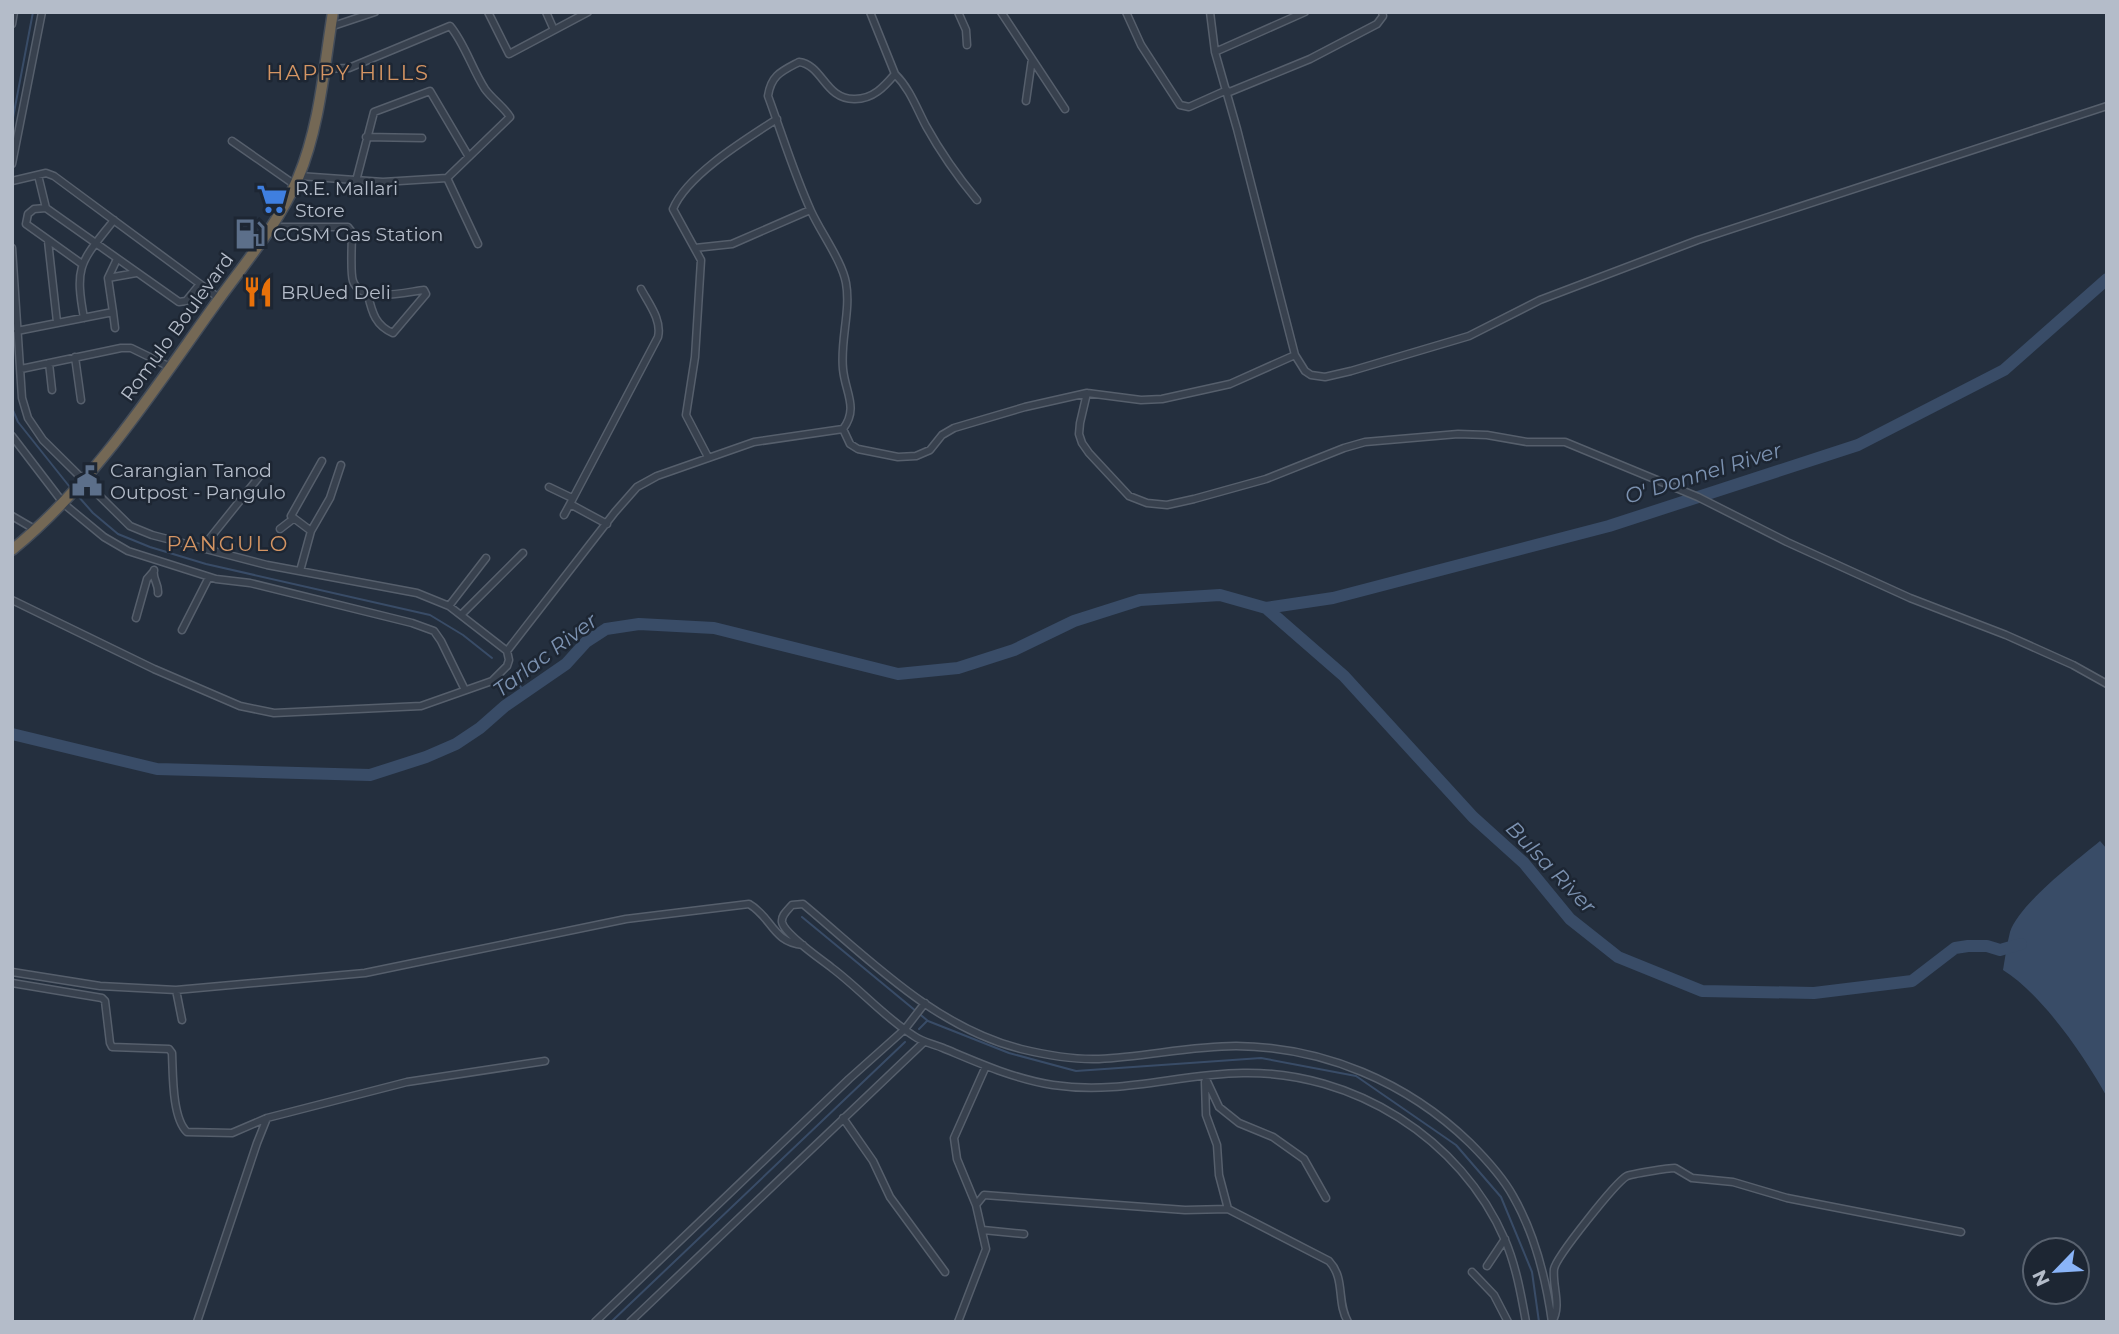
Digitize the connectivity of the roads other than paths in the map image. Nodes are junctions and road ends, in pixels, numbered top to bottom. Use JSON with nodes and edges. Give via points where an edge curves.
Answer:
{"nodes":[{"id":1,"x":14,"y":12,"type":"edge"},
{"id":2,"x":42,"y":12,"type":"edge"},
{"id":3,"x":333,"y":12,"type":"edge"},
{"id":4,"x":488,"y":12,"type":"edge"},
{"id":5,"x":545,"y":12,"type":"edge"},
{"id":6,"x":870,"y":12,"type":"edge"},
{"id":7,"x":958,"y":12,"type":"edge"},
{"id":8,"x":1001,"y":12,"type":"edge"},
{"id":9,"x":1126,"y":12,"type":"edge"},
{"id":10,"x":1210,"y":12,"type":"edge"},
{"id":11,"x":1305,"y":12,"type":"edge"},
{"id":12,"x":1382,"y":12,"type":"edge"},
{"id":13,"x":371,"y":13,"type":"edge"},
{"id":14,"x":584,"y":13,"type":"edge"},
{"id":15,"x":12,"y":24,"type":"edge"},
{"id":16,"x":330,"y":27,"type":"junction"},
{"id":17,"x":554,"y":30,"type":"junction"},
{"id":18,"x":967,"y":45,"type":"dead end"},
{"id":19,"x":1215,"y":52,"type":"junction"},
{"id":20,"x":1032,"y":59,"type":"junction"},
{"id":21,"x":324,"y":69,"type":"junction"},
{"id":22,"x":895,"y":74,"type":"junction"},
{"id":23,"x":1227,"y":91,"type":"junction"},
{"id":24,"x":1026,"y":101,"type":"dead end"},
{"id":25,"x":2107,"y":106,"type":"edge"},
{"id":26,"x":1065,"y":109,"type":"dead end"},
{"id":27,"x":776,"y":119,"type":"junction"},
{"id":28,"x":366,"y":137,"type":"junction"},
{"id":29,"x":422,"y":138,"type":"dead end"},
{"id":30,"x":232,"y":141,"type":"dead end"},
{"id":31,"x":469,"y":157,"type":"junction"},
{"id":32,"x":12,"y":164,"type":"edge"},
{"id":33,"x":38,"y":175,"type":"junction"},
{"id":34,"x":446,"y":178,"type":"junction"},
{"id":35,"x":12,"y":181,"type":"edge"},
{"id":36,"x":297,"y":181,"type":"junction"},
{"id":37,"x":356,"y":181,"type":"junction"},
{"id":38,"x":977,"y":201,"type":"dead end"},
{"id":39,"x":46,"y":208,"type":"junction"},
{"id":40,"x":810,"y":210,"type":"junction"},
{"id":41,"x":114,"y":220,"type":"junction"},
{"id":42,"x":272,"y":227,"type":"junction"},
{"id":43,"x":48,"y":241,"type":"junction"},
{"id":44,"x":96,"y":243,"type":"junction"},
{"id":45,"x":478,"y":244,"type":"dead end"},
{"id":46,"x":12,"y":248,"type":"edge"},
{"id":47,"x":695,"y":248,"type":"junction"},
{"id":48,"x":117,"y":259,"type":"junction"},
{"id":49,"x":82,"y":264,"type":"junction"},
{"id":50,"x":136,"y":272,"type":"junction"},
{"id":51,"x":108,"y":278,"type":"junction"},
{"id":52,"x":200,"y":284,"type":"junction"},
{"id":53,"x":641,"y":289,"type":"dead end"},
{"id":54,"x":368,"y":295,"type":"junction"},
{"id":55,"x":219,"y":298,"type":"junction"},
{"id":56,"x":113,"y":312,"type":"junction"},
{"id":57,"x":84,"y":318,"type":"junction"},
{"id":58,"x":57,"y":322,"type":"junction"},
{"id":59,"x":115,"y":328,"type":"dead end"},
{"id":60,"x":17,"y":331,"type":"junction"},
{"id":61,"x":1295,"y":355,"type":"junction"},
{"id":62,"x":75,"y":357,"type":"junction"},
{"id":63,"x":50,"y":363,"type":"junction"},
{"id":64,"x":170,"y":367,"type":"junction"},
{"id":65,"x":21,"y":369,"type":"junction"},
{"id":66,"x":52,"y":390,"type":"dead end"},
{"id":67,"x":1087,"y":393,"type":"junction"},
{"id":68,"x":81,"y":400,"type":"dead end"},
{"id":69,"x":843,"y":429,"type":"junction"},
{"id":70,"x":12,"y":436,"type":"edge"},
{"id":71,"x":708,"y":457,"type":"junction"},
{"id":72,"x":322,"y":461,"type":"dead end"},
{"id":73,"x":341,"y":465,"type":"dead end"},
{"id":74,"x":263,"y":472,"type":"dead end"},
{"id":75,"x":83,"y":482,"type":"junction"},
{"id":76,"x":549,"y":487,"type":"dead end"},
{"id":77,"x":571,"y":501,"type":"junction"},
{"id":78,"x":64,"y":504,"type":"junction"},
{"id":79,"x":564,"y":515,"type":"dead end"},
{"id":80,"x":12,"y":516,"type":"edge"},
{"id":81,"x":293,"y":519,"type":"junction"},
{"id":82,"x":607,"y":524,"type":"junction"},
{"id":83,"x":279,"y":529,"type":"dead end"},
{"id":84,"x":36,"y":530,"type":"junction"},
{"id":85,"x":311,"y":531,"type":"junction"},
{"id":86,"x":202,"y":548,"type":"junction"},
{"id":87,"x":12,"y":550,"type":"edge"},
{"id":88,"x":523,"y":553,"type":"dead end"},
{"id":89,"x":486,"y":558,"type":"dead end"},
{"id":90,"x":155,"y":561,"type":"junction"},
{"id":91,"x":154,"y":571,"type":"junction"},
{"id":92,"x":300,"y":571,"type":"junction"},
{"id":93,"x":209,"y":577,"type":"junction"},
{"id":94,"x":158,"y":593,"type":"dead end"},
{"id":95,"x":12,"y":600,"type":"edge"},
{"id":96,"x":449,"y":606,"type":"junction"},
{"id":97,"x":461,"y":615,"type":"junction"},
{"id":98,"x":136,"y":618,"type":"dead end"},
{"id":99,"x":182,"y":630,"type":"dead end"},
{"id":100,"x":506,"y":651,"type":"junction"},
{"id":101,"x":2107,"y":684,"type":"edge"},
{"id":102,"x":465,"y":691,"type":"junction"},
{"id":103,"x":803,"y":945,"type":"junction"},
{"id":104,"x":12,"y":972,"type":"edge"},
{"id":105,"x":12,"y":983,"type":"edge"},
{"id":106,"x":176,"y":990,"type":"junction"},
{"id":107,"x":923,"y":1005,"type":"junction"},
{"id":108,"x":182,"y":1020,"type":"dead end"},
{"id":109,"x":907,"y":1027,"type":"junction"},
{"id":110,"x":924,"y":1042,"type":"junction"},
{"id":111,"x":545,"y":1061,"type":"dead end"},
{"id":112,"x":986,"y":1066,"type":"junction"},
{"id":113,"x":1205,"y":1077,"type":"junction"},
{"id":114,"x":267,"y":1118,"type":"junction"},
{"id":115,"x":843,"y":1118,"type":"junction"},
{"id":116,"x":1326,"y":1198,"type":"dead end"},
{"id":117,"x":976,"y":1205,"type":"junction"},
{"id":118,"x":1228,"y":1209,"type":"junction"},
{"id":119,"x":983,"y":1230,"type":"junction"},
{"id":120,"x":1961,"y":1231,"type":"dead end"},
{"id":121,"x":1024,"y":1234,"type":"dead end"},
{"id":122,"x":1505,"y":1239,"type":"junction"},
{"id":123,"x":1487,"y":1266,"type":"dead end"},
{"id":124,"x":945,"y":1272,"type":"dead end"},
{"id":125,"x":1472,"y":1272,"type":"dead end"},
{"id":126,"x":197,"y":1322,"type":"edge"},
{"id":127,"x":596,"y":1322,"type":"edge"},
{"id":128,"x":631,"y":1322,"type":"edge"},
{"id":129,"x":958,"y":1322,"type":"edge"},
{"id":130,"x":1348,"y":1322,"type":"edge"},
{"id":131,"x":1508,"y":1322,"type":"edge"},
{"id":132,"x":1526,"y":1322,"type":"edge"},
{"id":133,"x":1552,"y":1322,"type":"edge"}],
"edges":[{"from":1,"to":15,"type":"street"},
{"from":2,"to":32,"type":"street"},
{"from":3,"to":16,"type":"highway","name":"Romulo Boulevard"},
{"from":4,"to":17,"type":"street","via":[[509,54]]},
{"from":5,"to":17,"type":"street"},
{"from":6,"to":22,"type":"street"},
{"from":7,"to":18,"type":"street"},
{"from":8,"to":20,"type":"street"},
{"from":9,"to":23,"type":"street","via":[[1180,106],[1189,107]]},
{"from":10,"to":19,"type":"street"},
{"from":11,"to":19,"type":"street"},
{"from":12,"to":23,"type":"street","via":[[1377,23],[1331,47]]},
{"from":13,"to":16,"type":"street"},
{"from":14,"to":17,"type":"street"},
{"from":16,"to":21,"type":"highway","name":"Romulo Boulevard"},
{"from":19,"to":23,"type":"street"},
{"from":20,"to":24,"type":"street"},
{"from":20,"to":26,"type":"street"},
{"from":21,"to":31,"type":"street","via":[[349,68],[450,26],[485,88],[510,117]]},
{"from":21,"to":36,"type":"highway","name":"Romulo Boulevard","via":[[311,142]]},
{"from":22,"to":27,"type":"street","via":[[865,99],[848,100],[834,93],[811,66],[799,62],[776,73],[769,85]]},
{"from":22,"to":38,"type":"street","via":[[906,85],[951,169]]},
{"from":23,"to":61,"type":"street"},
{"from":25,"to":61,"type":"street","via":[[1698,240],[1539,300],[1469,336],[1325,377],[1305,370]]},
{"from":27,"to":40,"type":"street"},
{"from":27,"to":47,"type":"street","via":[[742,141],[676,200],[675,215]]},
{"from":28,"to":29,"type":"street"},
{"from":28,"to":31,"type":"street","via":[[374,112],[430,91]]},
{"from":28,"to":37,"type":"street"},
{"from":30,"to":36,"type":"street"},
{"from":31,"to":34,"type":"street"},
{"from":33,"to":35,"type":"street"},
{"from":33,"to":39,"type":"street"},
{"from":33,"to":41,"type":"street","via":[[54,176]]},
{"from":34,"to":37,"type":"street"},
{"from":34,"to":45,"type":"street"},
{"from":36,"to":37,"type":"street"},
{"from":36,"to":42,"type":"highway","name":"Romulo Boulevard"},
{"from":39,"to":43,"type":"street","via":[[34,209],[25,219]]},
{"from":39,"to":44,"type":"street"},
{"from":40,"to":47,"type":"street","via":[[732,244]]},
{"from":40,"to":69,"type":"street","via":[[846,281],[843,370],[851,410]]},
{"from":41,"to":44,"type":"street"},
{"from":41,"to":52,"type":"street"},
{"from":42,"to":54,"type":"street","via":[[351,229],[353,281]]},
{"from":42,"to":55,"type":"highway","name":"Romulo Boulevard"},
{"from":43,"to":49,"type":"street"},
{"from":43,"to":58,"type":"street"},
{"from":44,"to":48,"type":"street"},
{"from":44,"to":49,"type":"street"},
{"from":46,"to":60,"type":"street"},
{"from":47,"to":71,"type":"street","via":[[701,260],[686,415]]},
{"from":48,"to":50,"type":"street"},
{"from":48,"to":51,"type":"street"},
{"from":49,"to":57,"type":"street","via":[[78,277]]},
{"from":50,"to":51,"type":"street"},
{"from":50,"to":52,"type":"street","via":[[180,302]]},
{"from":51,"to":56,"type":"street"},
{"from":52,"to":55,"type":"street"},
{"from":53,"to":77,"type":"street","via":[[657,319],[658,337]]},
{"from":54,"to":54,"type":"street","via":[[377,321],[393,333],[426,294],[424,290]]},
{"from":55,"to":64,"type":"highway","name":"Romulo Boulevard"},
{"from":56,"to":57,"type":"street"},
{"from":56,"to":59,"type":"street"},
{"from":57,"to":58,"type":"street"},
{"from":58,"to":60,"type":"street"},
{"from":60,"to":65,"type":"street"},
{"from":61,"to":67,"type":"street","via":[[1230,384],[1163,398]]},
{"from":62,"to":63,"type":"street"},
{"from":62,"to":64,"type":"street","via":[[131,348]]},
{"from":62,"to":68,"type":"street"},
{"from":63,"to":65,"type":"street"},
{"from":63,"to":66,"type":"street"},
{"from":64,"to":75,"type":"highway","name":"Romulo Boulevard"},
{"from":65,"to":75,"type":"street","via":[[28,418]]},
{"from":67,"to":69,"type":"street","via":[[954,428],[916,456],[858,449]]},
{"from":67,"to":101,"type":"street","via":[[1080,423],[1082,443],[1129,496],[1147,503],[1167,505],[1266,479],[1365,442],[1458,434],[1565,442],[1698,497],[1787,542],[2006,635]]},
{"from":69,"to":71,"type":"street","via":[[754,442]]},
{"from":70,"to":78,"type":"street"},
{"from":71,"to":82,"type":"street","via":[[637,487]]},
{"from":72,"to":81,"type":"street"},
{"from":73,"to":85,"type":"street","via":[[330,498]]},
{"from":74,"to":86,"type":"street"},
{"from":75,"to":78,"type":"highway","name":"Romulo Boulevard"},
{"from":75,"to":86,"type":"street","via":[[130,526]]},
{"from":76,"to":77,"type":"street"},
{"from":77,"to":79,"type":"street"},
{"from":77,"to":82,"type":"street"},
{"from":78,"to":84,"type":"highway","name":"Romulo Boulevard"},
{"from":78,"to":90,"type":"street","via":[[104,537]]},
{"from":80,"to":84,"type":"street"},
{"from":81,"to":83,"type":"street"},
{"from":81,"to":85,"type":"street"},
{"from":82,"to":100,"type":"street"},
{"from":84,"to":87,"type":"highway","name":"Romulo Boulevard"},
{"from":85,"to":92,"type":"street"},
{"from":86,"to":92,"type":"street"},
{"from":88,"to":97,"type":"street"},
{"from":89,"to":96,"type":"street"},
{"from":90,"to":91,"type":"street"},
{"from":90,"to":93,"type":"street"},
{"from":91,"to":94,"type":"street"},
{"from":91,"to":98,"type":"street","via":[[147,579]]},
{"from":92,"to":96,"type":"street","via":[[417,593]]},
{"from":93,"to":99,"type":"street"},
{"from":93,"to":102,"type":"street","via":[[250,583],[434,631]]},
{"from":95,"to":102,"type":"street","via":[[240,706],[275,713],[412,708]]},
{"from":96,"to":97,"type":"street"},
{"from":97,"to":100,"type":"street"},
{"from":100,"to":102,"type":"street","via":[[509,660],[492,681]]},
{"from":103,"to":106,"type":"street","via":[[782,939],[749,904],[626,919],[365,973]]},
{"from":103,"to":107,"type":"street","via":[[781,920],[799,903]]},
{"from":103,"to":109,"type":"street"},
{"from":104,"to":106,"type":"street","via":[[100,986]]},
{"from":105,"to":114,"type":"street","via":[[102,998],[112,1047],[169,1049],[176,1101],[187,1132],[232,1132]]},
{"from":106,"to":108,"type":"street"},
{"from":107,"to":109,"type":"street"},
{"from":107,"to":133,"type":"street","via":[[981,1036],[1061,1057],[1101,1059],[1218,1046],[1258,1047],[1321,1058],[1386,1082],[1446,1120],[1502,1179],[1519,1207],[1540,1263]]},
{"from":109,"to":110,"type":"street"},
{"from":109,"to":127,"type":"street"},
{"from":110,"to":112,"type":"street"},
{"from":110,"to":115,"type":"street"},
{"from":111,"to":114,"type":"street","via":[[422,1079]]},
{"from":112,"to":113,"type":"street","via":[[1034,1081],[1086,1088]]},
{"from":112,"to":117,"type":"street","via":[[954,1138],[957,1159]]},
{"from":113,"to":116,"type":"street","via":[[1219,1107],[1304,1159]]},
{"from":113,"to":118,"type":"street","via":[[1206,1115],[1217,1145]]},
{"from":113,"to":122,"type":"street","via":[[1241,1073],[1292,1076],[1377,1104],[1416,1129],[1459,1168]]},
{"from":114,"to":126,"type":"street"},
{"from":115,"to":124,"type":"street","via":[[873,1161],[890,1197]]},
{"from":115,"to":128,"type":"street"},
{"from":117,"to":118,"type":"street","via":[[988,1195]]},
{"from":117,"to":119,"type":"street"},
{"from":118,"to":130,"type":"street","via":[[1329,1261],[1339,1275]]},
{"from":119,"to":121,"type":"street"},
{"from":119,"to":129,"type":"street","via":[[985,1254]]},
{"from":120,"to":133,"type":"street","via":[[1787,1198],[1733,1182],[1692,1178],[1675,1168],[1630,1175],[1597,1208],[1556,1263],[1557,1309]]},
{"from":122,"to":123,"type":"street"},
{"from":122,"to":132,"type":"street"},
{"from":125,"to":131,"type":"street","via":[[1494,1295]]}]}
